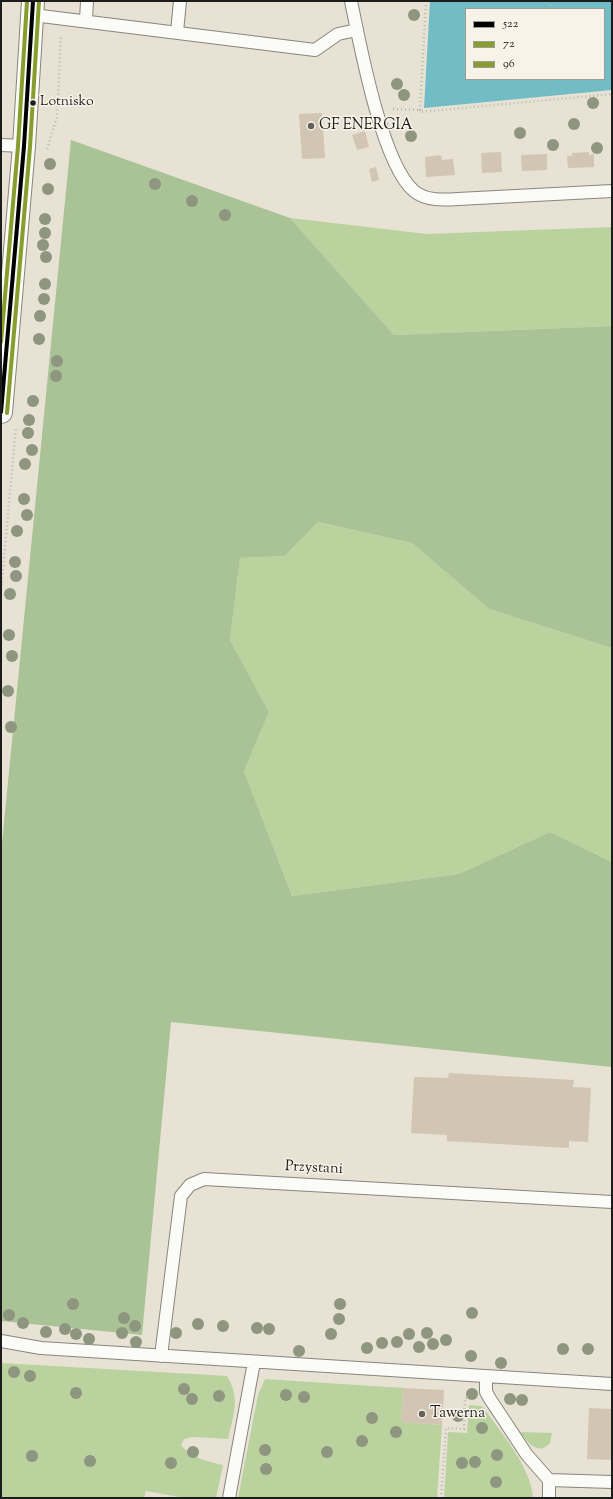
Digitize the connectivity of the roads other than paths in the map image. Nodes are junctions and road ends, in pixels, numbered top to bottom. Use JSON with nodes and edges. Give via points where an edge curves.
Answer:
{"nodes":[{"id":1,"x":87,"y":1,"type":"edge"},
{"id":2,"x":180,"y":1,"type":"edge"},
{"id":3,"x":352,"y":1,"type":"edge"},
{"id":4,"x":33,"y":8,"type":"edge"},
{"id":5,"x":86,"y":20,"type":"junction"},
{"id":6,"x":357,"y":30,"type":"junction"},
{"id":7,"x":177,"y":32,"type":"junction"},
{"id":8,"x":1,"y":145,"type":"edge"},
{"id":9,"x":24,"y":146,"type":"junction"},
{"id":10,"x":612,"y":191,"type":"edge"},
{"id":11,"x":6,"y":304,"type":"edge"},
{"id":12,"x":2,"y":400,"type":"edge"},
{"id":13,"x":612,"y":1202,"type":"edge"},
{"id":14,"x":1,"y":1341,"type":"edge"},
{"id":15,"x":161,"y":1356,"type":"junction"},
{"id":16,"x":254,"y":1362,"type":"junction"},
{"id":17,"x":486,"y":1376,"type":"junction"},
{"id":18,"x":612,"y":1384,"type":"edge"},
{"id":19,"x":549,"y":1480,"type":"junction"},
{"id":20,"x":612,"y":1482,"type":"edge"},
{"id":21,"x":229,"y":1498,"type":"edge"},
{"id":22,"x":549,"y":1498,"type":"edge"}],
"edges":[{"from":1,"to":5,"type":"lane"},
{"from":2,"to":7,"type":"lane"},
{"from":3,"to":6,"type":"lane"},
{"from":4,"to":5,"type":"lane"},
{"from":4,"to":9,"type":"street"},
{"from":5,"to":7,"type":"lane"},
{"from":6,"to":7,"type":"lane","via":[[338,34],[315,50]]},
{"from":6,"to":10,"type":"lane","via":[[376,109],[391,154],[401,177],[415,192],[434,200]]},
{"from":8,"to":9,"type":"lane"},
{"from":9,"to":11,"type":"street"},
{"from":11,"to":12,"type":"street"},
{"from":13,"to":15,"type":"lane","name":"Przystani","via":[[204,1179],[190,1185],[181,1196]]},
{"from":14,"to":15,"type":"lane","via":[[41,1348]]},
{"from":15,"to":16,"type":"lane"},
{"from":16,"to":17,"type":"lane"},
{"from":16,"to":21,"type":"lane"},
{"from":17,"to":18,"type":"lane"},
{"from":17,"to":19,"type":"lane","via":[[486,1392],[490,1399],[527,1455]]},
{"from":19,"to":20,"type":"lane"},
{"from":19,"to":22,"type":"lane"}]}
